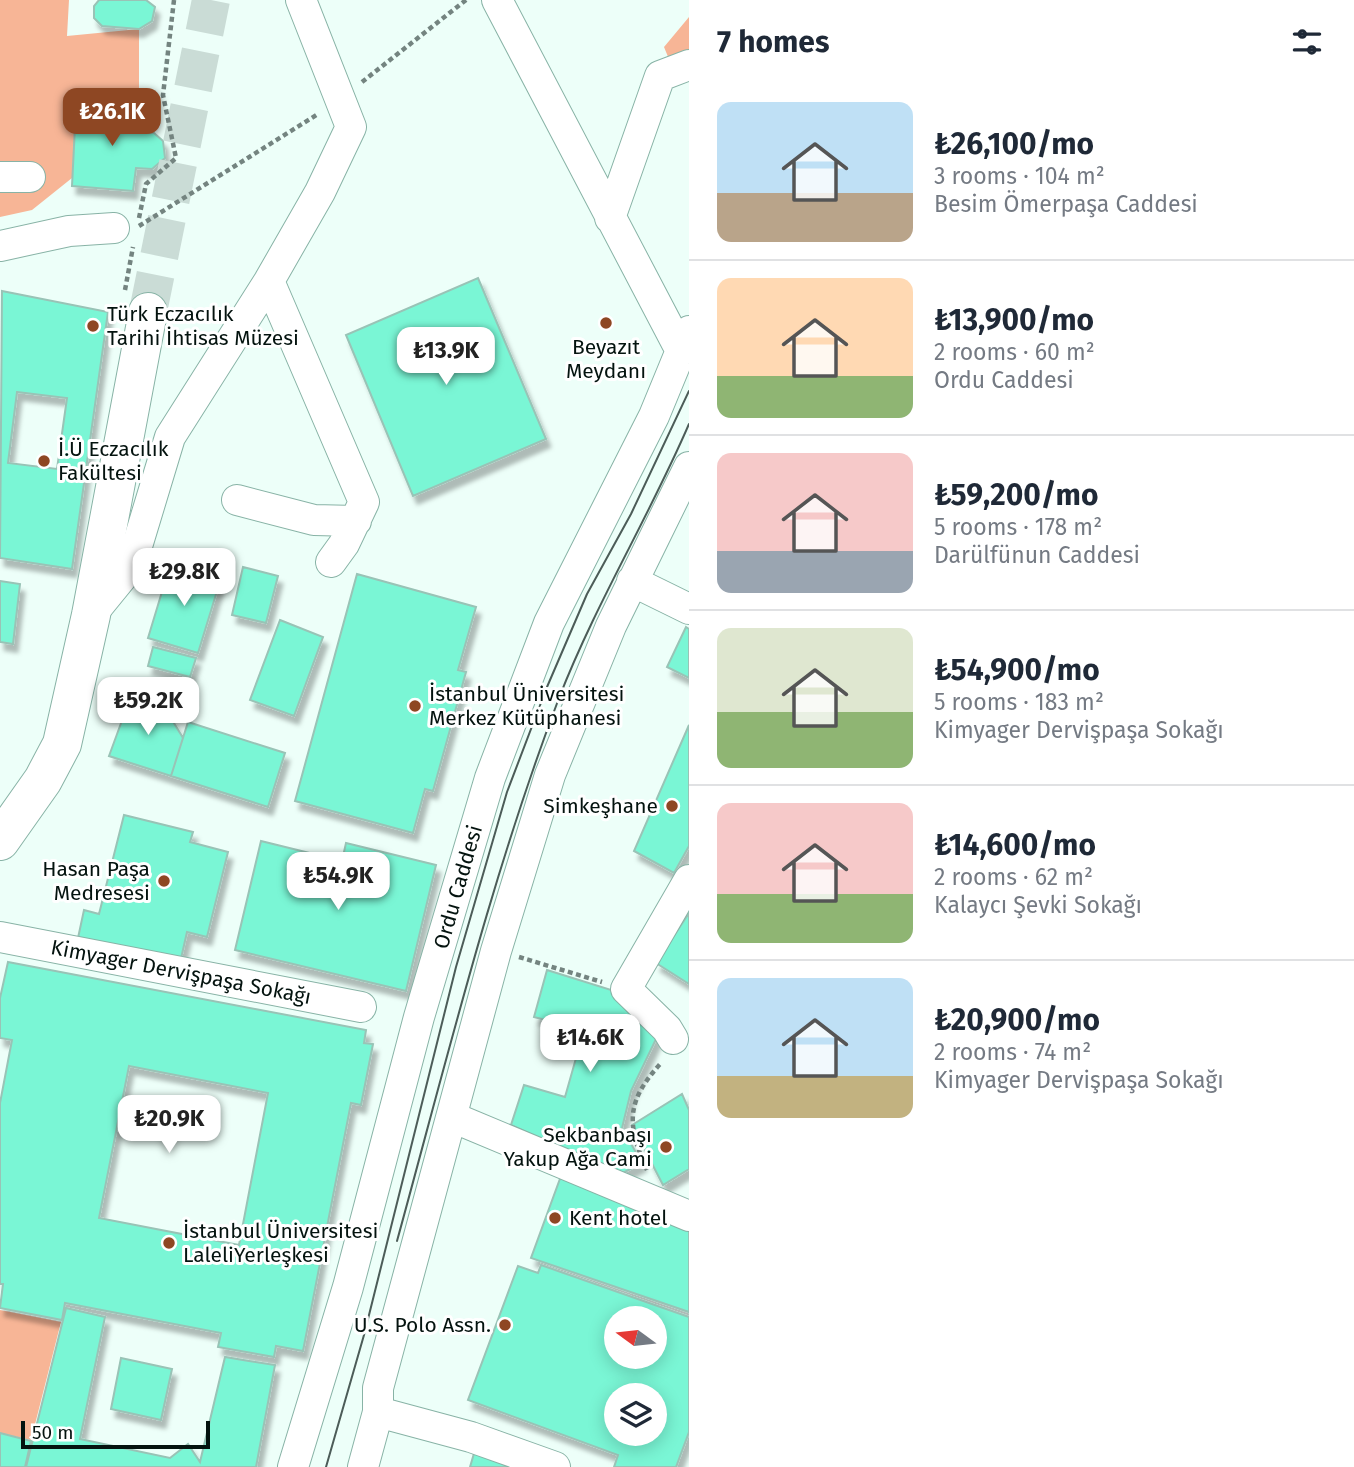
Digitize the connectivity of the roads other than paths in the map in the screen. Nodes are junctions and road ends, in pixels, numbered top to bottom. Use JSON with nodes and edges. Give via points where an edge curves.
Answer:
{"nodes":[{"id":1,"x":301,"y":0,"type":"edge"},
{"id":2,"x":497,"y":0,"type":"edge"},
{"id":3,"x":689,"y":65,"type":"edge"},
{"id":4,"x":0,"y":177,"type":"edge"},
{"id":5,"x":30,"y":177,"type":"dead end"},
{"id":6,"x":610,"y":218,"type":"junction"},
{"id":7,"x":129,"y":232,"type":"road end"},
{"id":8,"x":0,"y":246,"type":"edge"},
{"id":9,"x":269,"y":281,"type":"junction"},
{"id":10,"x":137,"y":303,"type":"tunnel mouth"},
{"id":11,"x":685,"y":341,"type":"edge"},
{"id":12,"x":689,"y":467,"type":"edge"},
{"id":13,"x":237,"y":500,"type":"dead end"},
{"id":14,"x":356,"y":521,"type":"junction"},
{"id":15,"x":331,"y":562,"type":"dead end"},
{"id":16,"x":632,"y":581,"type":"junction"},
{"id":17,"x":689,"y":609,"type":"edge"},
{"id":18,"x":91,"y":615,"type":"junction"},
{"id":19,"x":4,"y":830,"type":"edge"},
{"id":20,"x":689,"y":880,"type":"edge"},
{"id":21,"x":0,"y":937,"type":"edge"},
{"id":22,"x":361,"y":1007,"type":"dead end"},
{"id":23,"x":673,"y":1040,"type":"road end"},
{"id":24,"x":452,"y":1117,"type":"junction"},
{"id":25,"x":689,"y":1216,"type":"edge"},
{"id":26,"x":378,"y":1412,"type":"junction"},
{"id":27,"x":293,"y":1467,"type":"edge"},
{"id":28,"x":363,"y":1467,"type":"edge"},
{"id":29,"x":555,"y":1467,"type":"edge"}],
"edges":[{"from":1,"to":9,"type":"street","via":[[351,127]]},
{"from":2,"to":6,"type":"street"},
{"from":3,"to":6,"type":"street","via":[[660,76]]},
{"from":4,"to":5,"type":"street"},
{"from":6,"to":11,"type":"street"},
{"from":7,"to":8,"type":"street","via":[[69,231]]},
{"from":9,"to":14,"type":"street","via":[[364,502]]},
{"from":9,"to":18,"type":"street","via":[[170,437],[131,566]]},
{"from":10,"to":18,"type":"main road"},
{"from":11,"to":27,"type":"street","name":"Ordu Caddesi","via":[[654,416],[549,623],[490,778]]},
{"from":12,"to":16,"type":"street"},
{"from":13,"to":14,"type":"street","via":[[314,520]]},
{"from":14,"to":15,"type":"street"},
{"from":16,"to":17,"type":"street"},
{"from":16,"to":24,"type":"street","via":[[550,775],[496,950]]},
{"from":18,"to":19,"type":"main road","via":[[62,744],[43,780]]},
{"from":20,"to":23,"type":"street","via":[[626,989]]},
{"from":21,"to":22,"type":"street","name":"Kimyager Dervişpaşa Sokağı"},
{"from":24,"to":25,"type":"street"},
{"from":24,"to":26,"type":"street","via":[[378,1388]]},
{"from":26,"to":28,"type":"street"},
{"from":26,"to":29,"type":"street","via":[[471,1437]]}]}
